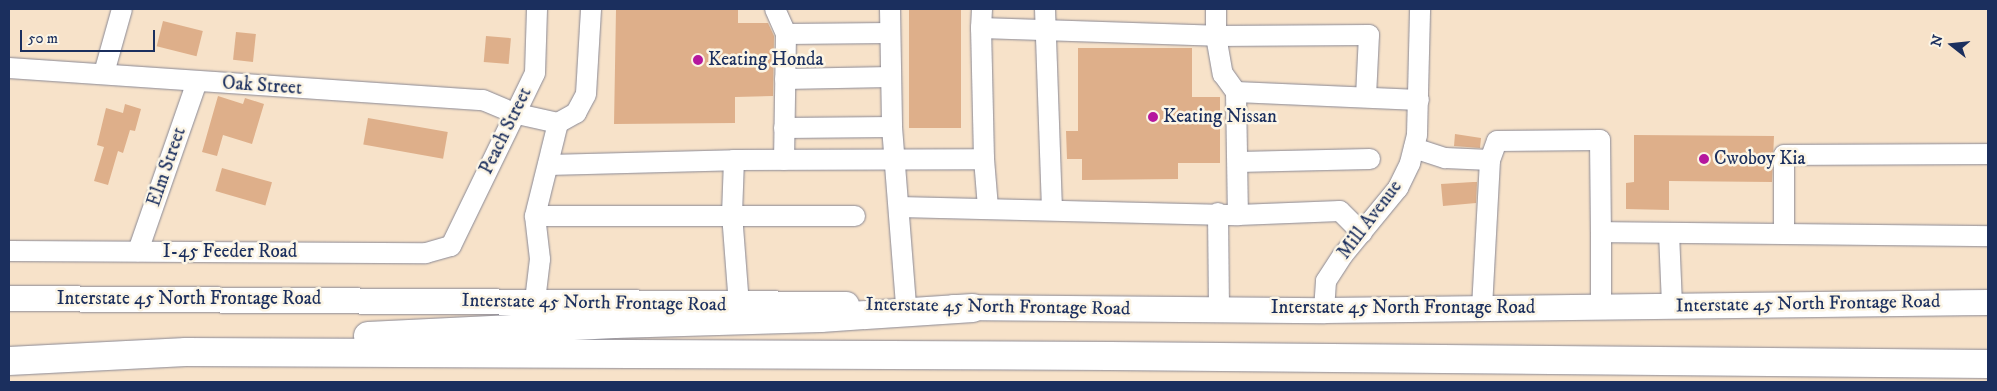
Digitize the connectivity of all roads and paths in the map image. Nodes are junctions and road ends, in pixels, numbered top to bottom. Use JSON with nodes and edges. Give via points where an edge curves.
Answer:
{"nodes":[{"id":1,"x":122,"y":9,"type":"edge"},
{"id":2,"x":537,"y":9,"type":"edge"},
{"id":3,"x":591,"y":9,"type":"edge"},
{"id":4,"x":775,"y":9,"type":"edge"},
{"id":5,"x":890,"y":9,"type":"edge"},
{"id":6,"x":1045,"y":9,"type":"edge"},
{"id":7,"x":1216,"y":9,"type":"edge"},
{"id":8,"x":1420,"y":9,"type":"edge"},
{"id":9,"x":982,"y":18,"type":"edge"},
{"id":10,"x":1044,"y":29,"type":"junction"},
{"id":11,"x":890,"y":33,"type":"junction"},
{"id":12,"x":786,"y":34,"type":"junction"},
{"id":13,"x":1216,"y":36,"type":"junction"},
{"id":14,"x":9,"y":68,"type":"edge"},
{"id":15,"x":104,"y":73,"type":"junction"},
{"id":16,"x":891,"y":77,"type":"junction"},
{"id":17,"x":785,"y":79,"type":"junction"},
{"id":18,"x":197,"y":82,"type":"junction"},
{"id":19,"x":1236,"y":92,"type":"junction"},
{"id":20,"x":1366,"y":96,"type":"junction"},
{"id":21,"x":1419,"y":100,"type":"junction"},
{"id":22,"x":514,"y":112,"type":"junction"},
{"id":23,"x":558,"y":124,"type":"junction"},
{"id":24,"x":892,"y":127,"type":"junction"},
{"id":25,"x":784,"y":128,"type":"junction"},
{"id":26,"x":1414,"y":148,"type":"junction"},
{"id":27,"x":1988,"y":154,"type":"edge"},
{"id":28,"x":895,"y":158,"type":"junction"},
{"id":29,"x":984,"y":159,"type":"junction"},
{"id":30,"x":1370,"y":159,"type":"dead end"},
{"id":31,"x":734,"y":160,"type":"junction"},
{"id":32,"x":784,"y":160,"type":"junction"},
{"id":33,"x":1490,"y":160,"type":"junction"},
{"id":34,"x":1238,"y":162,"type":"junction"},
{"id":35,"x":548,"y":165,"type":"junction"},
{"id":36,"x":899,"y":207,"type":"junction"},
{"id":37,"x":988,"y":208,"type":"junction"},
{"id":38,"x":1052,"y":210,"type":"junction"},
{"id":39,"x":1218,"y":213,"type":"junction"},
{"id":40,"x":732,"y":214,"type":"junction"},
{"id":41,"x":1238,"y":215,"type":"junction"},
{"id":42,"x":535,"y":216,"type":"junction"},
{"id":43,"x":855,"y":216,"type":"dead end"},
{"id":44,"x":1601,"y":232,"type":"junction"},
{"id":45,"x":1670,"y":232,"type":"junction"},
{"id":46,"x":1362,"y":233,"type":"junction"},
{"id":47,"x":1784,"y":234,"type":"junction"},
{"id":48,"x":1988,"y":236,"type":"edge"},
{"id":49,"x":451,"y":246,"type":"joint"},
{"id":50,"x":9,"y":251,"type":"edge"},
{"id":51,"x":138,"y":251,"type":"junction"},
{"id":52,"x":9,"y":298,"type":"edge"},
{"id":53,"x":535,"y":301,"type":"junction"},
{"id":54,"x":1988,"y":302,"type":"edge"},
{"id":55,"x":906,"y":304,"type":"junction"},
{"id":56,"x":739,"y":305,"type":"junction"},
{"id":57,"x":1672,"y":306,"type":"junction"},
{"id":58,"x":1601,"y":307,"type":"junction"},
{"id":59,"x":973,"y":308,"type":"junction"},
{"id":60,"x":1482,"y":308,"type":"junction"},
{"id":61,"x":1219,"y":309,"type":"junction"},
{"id":62,"x":1324,"y":310,"type":"junction"},
{"id":63,"x":186,"y":352,"type":"junction"},
{"id":64,"x":9,"y":361,"type":"edge"},
{"id":65,"x":1988,"y":364,"type":"edge"}],
"edges":[{"from":1,"to":15,"type":"street"},
{"from":2,"to":22,"type":"street","name":"Peach Street","via":[[535,73]]},
{"from":3,"to":23,"type":"street","via":[[586,94],[576,114]]},
{"from":4,"to":12,"type":"street"},
{"from":5,"to":11,"type":"street"},
{"from":6,"to":10,"type":"street"},
{"from":7,"to":13,"type":"street"},
{"from":8,"to":21,"type":"street","name":"Mill Avenue"},
{"from":9,"to":10,"type":"street"},
{"from":9,"to":29,"type":"street"},
{"from":10,"to":13,"type":"street"},
{"from":10,"to":38,"type":"street"},
{"from":11,"to":12,"type":"street"},
{"from":11,"to":16,"type":"street"},
{"from":12,"to":17,"type":"street"},
{"from":13,"to":19,"type":"street","via":[[1223,74]]},
{"from":13,"to":20,"type":"street","via":[[1369,35]]},
{"from":14,"to":15,"type":"street","name":"Oak Street"},
{"from":15,"to":18,"type":"street","name":"Oak Street"},
{"from":16,"to":17,"type":"street"},
{"from":16,"to":24,"type":"street"},
{"from":17,"to":25,"type":"street"},
{"from":18,"to":22,"type":"street","name":"Oak Street","via":[[483,100]]},
{"from":18,"to":51,"type":"street","name":"Elm Street"},
{"from":19,"to":20,"type":"street"},
{"from":19,"to":34,"type":"street"},
{"from":20,"to":21,"type":"street"},
{"from":21,"to":26,"type":"street","name":"Mill Avenue"},
{"from":22,"to":23,"type":"street","name":"Oak Street"},
{"from":22,"to":49,"type":"street","name":"Peach Street"},
{"from":23,"to":35,"type":"street"},
{"from":24,"to":25,"type":"street"},
{"from":24,"to":28,"type":"street"},
{"from":25,"to":32,"type":"street"},
{"from":26,"to":33,"type":"street","via":[[1445,158]]},
{"from":26,"to":46,"type":"street","name":"Mill Avenue","via":[[1398,188]]},
{"from":27,"to":47,"type":"street","via":[[1784,155]]},
{"from":28,"to":29,"type":"street"},
{"from":28,"to":32,"type":"street"},
{"from":28,"to":36,"type":"street"},
{"from":29,"to":37,"type":"street"},
{"from":30,"to":34,"type":"street"},
{"from":31,"to":32,"type":"street"},
{"from":31,"to":35,"type":"street"},
{"from":31,"to":40,"type":"street"},
{"from":33,"to":44,"type":"street","via":[[1497,141],[1600,140]]},
{"from":33,"to":60,"type":"street"},
{"from":34,"to":41,"type":"street"},
{"from":35,"to":42,"type":"street"},
{"from":36,"to":37,"type":"street"},
{"from":36,"to":55,"type":"street"},
{"from":37,"to":38,"type":"street"},
{"from":38,"to":39,"type":"street"},
{"from":39,"to":41,"type":"street"},
{"from":39,"to":61,"type":"street"},
{"from":40,"to":42,"type":"street"},
{"from":40,"to":43,"type":"street"},
{"from":40,"to":56,"type":"street"},
{"from":41,"to":46,"type":"street","via":[[1340,211]]},
{"from":42,"to":53,"type":"street","via":[[540,259]]},
{"from":44,"to":45,"type":"street"},
{"from":44,"to":58,"type":"street"},
{"from":45,"to":47,"type":"street"},
{"from":45,"to":57,"type":"street"},
{"from":46,"to":62,"type":"street","name":"Mill Avenue","via":[[1326,281]]},
{"from":47,"to":48,"type":"street"},
{"from":49,"to":51,"type":"street","name":"I-45 Feeder Road","via":[[426,253]]},
{"from":50,"to":51,"type":"street","name":"I-45 Feeder Road"},
{"from":52,"to":53,"type":"main road","name":"Interstate 45 North Frontage Road"},
{"from":53,"to":56,"type":"main road","name":"Interstate 45 North Frontage Road"},
{"from":54,"to":57,"type":"main road","name":"Interstate 45 North Frontage Road"},
{"from":55,"to":56,"type":"main road","name":"Interstate 45 North Frontage Road"},
{"from":55,"to":59,"type":"main road","name":"Interstate 45 North Frontage Road"},
{"from":57,"to":58,"type":"main road","name":"Interstate 45 North Frontage Road"},
{"from":58,"to":60,"type":"main road","name":"Interstate 45 North Frontage Road"},
{"from":59,"to":61,"type":"main road","name":"Interstate 45 North Frontage Road"},
{"from":59,"to":63,"type":"highway","via":[[821,318],[437,332]]},
{"from":60,"to":62,"type":"main road","name":"Interstate 45 North Frontage Road"},
{"from":61,"to":62,"type":"main road","name":"Interstate 45 North Frontage Road"},
{"from":63,"to":64,"type":"highway"},
{"from":63,"to":65,"type":"highway"}]}
